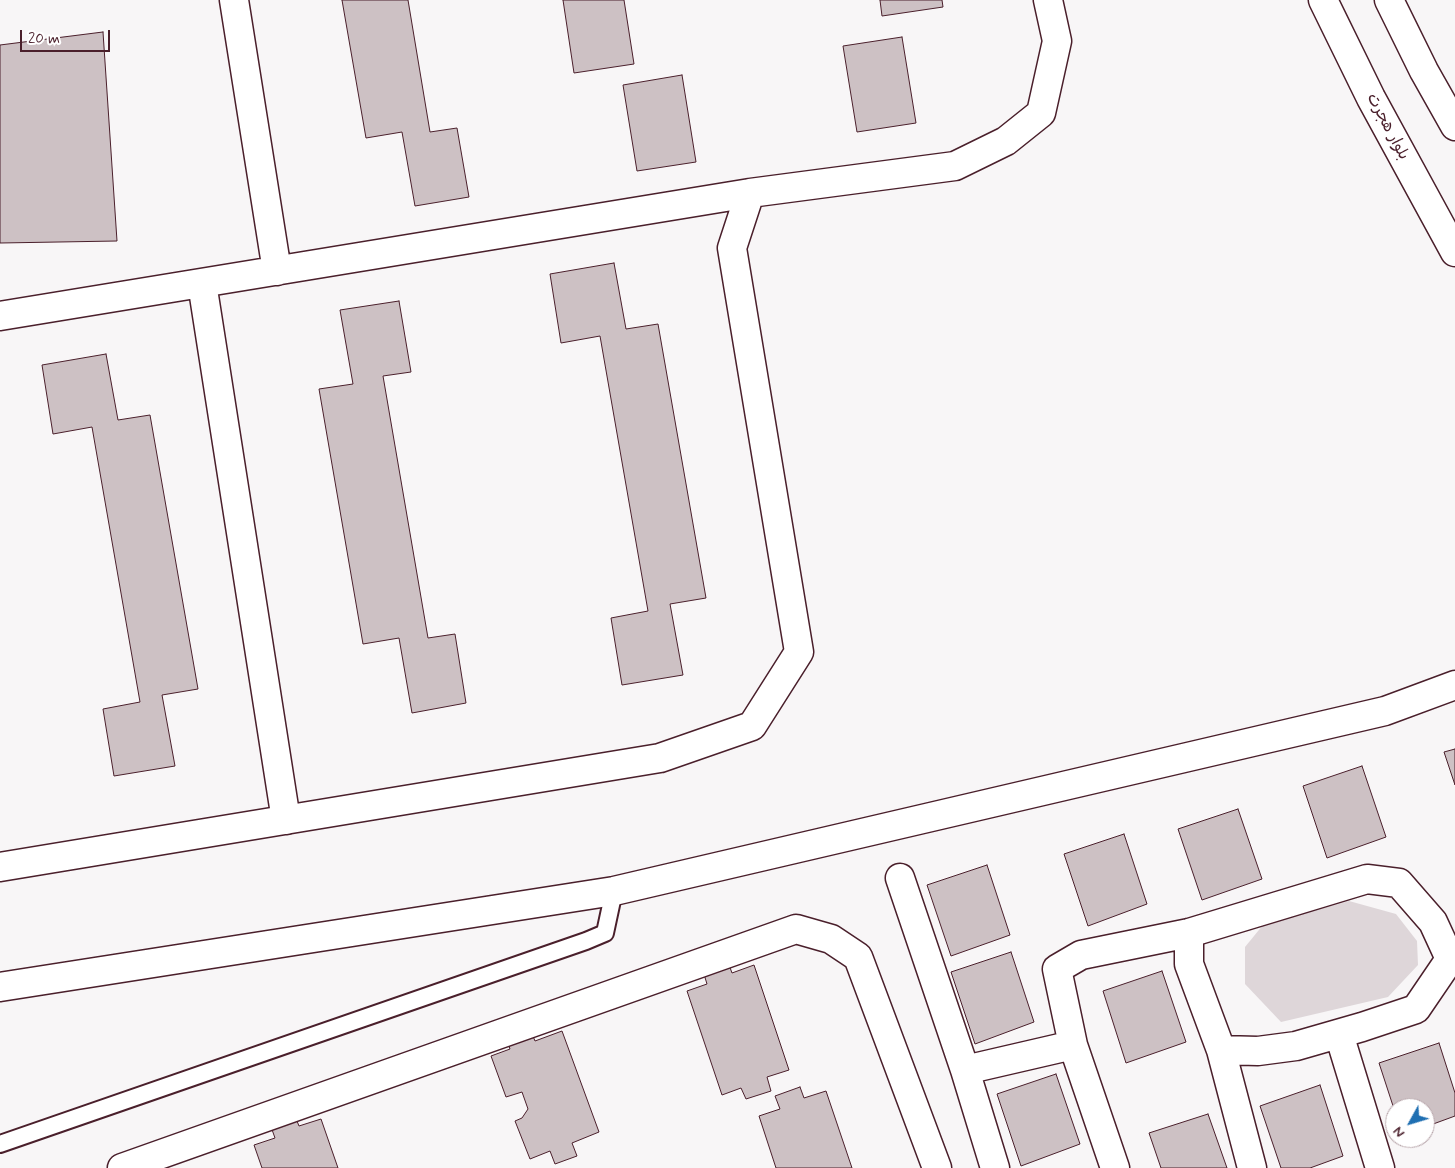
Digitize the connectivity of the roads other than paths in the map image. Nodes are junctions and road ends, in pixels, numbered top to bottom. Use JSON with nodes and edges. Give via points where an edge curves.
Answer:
{"nodes":[{"id":1,"x":234,"y":0,"type":"edge"},
{"id":2,"x":1048,"y":0,"type":"edge"},
{"id":3,"x":1322,"y":0,"type":"edge"},
{"id":4,"x":1389,"y":0,"type":"edge"},
{"id":5,"x":1455,"y":126,"type":"edge"},
{"id":6,"x":750,"y":193,"type":"junction"},
{"id":7,"x":1455,"y":252,"type":"edge"},
{"id":8,"x":277,"y":271,"type":"junction"},
{"id":9,"x":202,"y":283,"type":"junction"},
{"id":10,"x":0,"y":316,"type":"edge"},
{"id":11,"x":1455,"y":685,"type":"edge"},
{"id":12,"x":286,"y":820,"type":"junction"},
{"id":13,"x":0,"y":867,"type":"edge"},
{"id":14,"x":900,"y":878,"type":"dead end"},
{"id":15,"x":614,"y":892,"type":"junction"},
{"id":16,"x":1189,"y":932,"type":"junction"},
{"id":17,"x":1453,"y":967,"type":"edge"},
{"id":18,"x":0,"y":986,"type":"edge"},
{"id":19,"x":1339,"y":1034,"type":"junction"},
{"id":20,"x":1073,"y":1045,"type":"junction"},
{"id":21,"x":1221,"y":1050,"type":"junction"},
{"id":22,"x":965,"y":1070,"type":"junction"},
{"id":23,"x":0,"y":1144,"type":"edge"},
{"id":24,"x":122,"y":1168,"type":"edge"},
{"id":25,"x":937,"y":1168,"type":"edge"},
{"id":26,"x":995,"y":1168,"type":"edge"},
{"id":27,"x":1115,"y":1168,"type":"edge"},
{"id":28,"x":1252,"y":1168,"type":"edge"},
{"id":29,"x":1380,"y":1168,"type":"edge"}],
"edges":[{"from":1,"to":8,"type":"street"},
{"from":2,"to":6,"type":"street","via":[[1057,40],[1041,113],[1006,141],[955,166]]},
{"from":3,"to":7,"type":"street","name":"بلوار هجرت"},
{"from":4,"to":5,"type":"street"},
{"from":6,"to":8,"type":"street"},
{"from":6,"to":12,"type":"street","via":[[732,248],[799,652],[752,726],[660,758]]},
{"from":8,"to":9,"type":"street"},
{"from":9,"to":10,"type":"street"},
{"from":9,"to":12,"type":"street"},
{"from":11,"to":15,"type":"street","via":[[1384,710]]},
{"from":12,"to":13,"type":"street"},
{"from":14,"to":22,"type":"street"},
{"from":15,"to":18,"type":"street"},
{"from":15,"to":23,"type":"lane","via":[[605,932],[586,941]]},
{"from":16,"to":17,"type":"street","via":[[1367,879],[1399,882],[1433,922]]},
{"from":16,"to":20,"type":"street","via":[[1081,955],[1057,969]]},
{"from":16,"to":21,"type":"street","via":[[1189,964]]},
{"from":17,"to":19,"type":"street","via":[[1416,1009]]},
{"from":19,"to":21,"type":"street","via":[[1296,1046],[1258,1051]]},
{"from":19,"to":29,"type":"street"},
{"from":20,"to":22,"type":"street"},
{"from":20,"to":27,"type":"street"},
{"from":21,"to":28,"type":"street"},
{"from":22,"to":26,"type":"street"},
{"from":24,"to":25,"type":"street","via":[[796,929],[831,939],[858,957]]}]}
